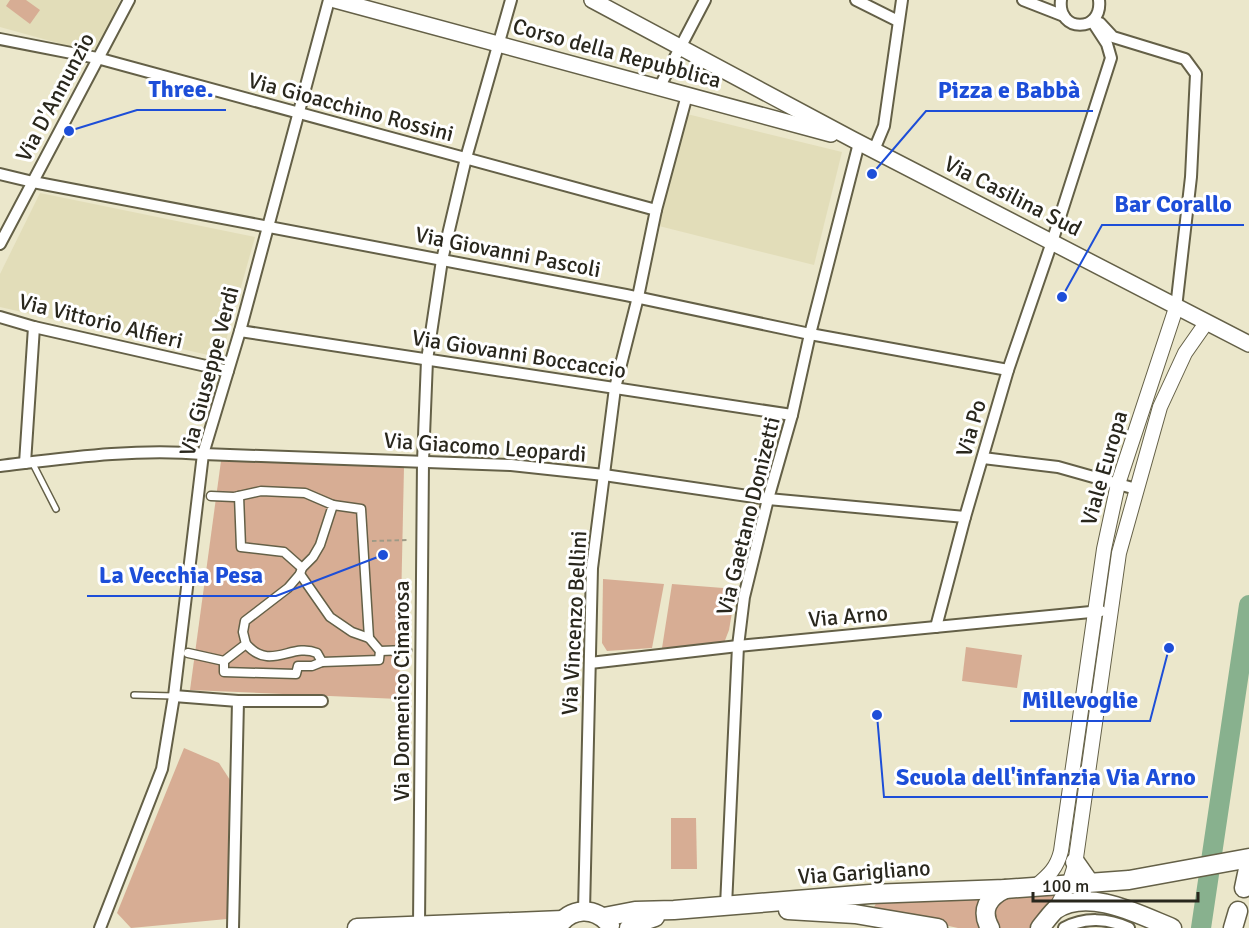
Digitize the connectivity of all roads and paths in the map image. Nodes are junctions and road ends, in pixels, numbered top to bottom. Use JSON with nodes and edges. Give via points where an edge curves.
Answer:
{"nodes":[{"id":1,"x":129,"y":0,"type":"edge"},
{"id":2,"x":329,"y":0,"type":"edge"},
{"id":3,"x":335,"y":0,"type":"edge"},
{"id":4,"x":511,"y":0,"type":"edge"},
{"id":5,"x":592,"y":0,"type":"edge"},
{"id":6,"x":705,"y":0,"type":"edge"},
{"id":7,"x":856,"y":0,"type":"edge"},
{"id":8,"x":902,"y":0,"type":"edge"},
{"id":9,"x":1023,"y":0,"type":"edge"},
{"id":10,"x":1099,"y":0,"type":"edge"},
{"id":11,"x":1062,"y":7,"type":"edge"},
{"id":12,"x":1094,"y":19,"type":"junction"},
{"id":13,"x":898,"y":21,"type":"junction"},
{"id":14,"x":0,"y":39,"type":"edge"},
{"id":15,"x":500,"y":45,"type":"junction"},
{"id":16,"x":680,"y":47,"type":"junction"},
{"id":17,"x":97,"y":58,"type":"junction"},
{"id":18,"x":659,"y":88,"type":"junction"},
{"id":19,"x":687,"y":95,"type":"junction"},
{"id":20,"x":788,"y":104,"type":"junction"},
{"id":21,"x":299,"y":114,"type":"junction"},
{"id":22,"x":783,"y":121,"type":"junction"},
{"id":23,"x":855,"y":141,"type":"junction"},
{"id":24,"x":874,"y":150,"type":"junction"},
{"id":25,"x":466,"y":158,"type":"junction"},
{"id":26,"x":0,"y":174,"type":"edge"},
{"id":27,"x":33,"y":182,"type":"junction"},
{"id":28,"x":656,"y":210,"type":"junction"},
{"id":29,"x":269,"y":227,"type":"junction"},
{"id":30,"x":1052,"y":242,"type":"junction"},
{"id":31,"x":0,"y":244,"type":"edge"},
{"id":32,"x":442,"y":260,"type":"junction"},
{"id":33,"x":638,"y":297,"type":"junction"},
{"id":34,"x":1176,"y":308,"type":"junction"},
{"id":35,"x":0,"y":317,"type":"edge"},
{"id":36,"x":1206,"y":324,"type":"junction"},
{"id":37,"x":34,"y":327,"type":"junction"},
{"id":38,"x":240,"y":331,"type":"junction"},
{"id":39,"x":810,"y":334,"type":"junction"},
{"id":40,"x":1249,"y":344,"type":"edge"},
{"id":41,"x":427,"y":360,"type":"junction"},
{"id":42,"x":1008,"y":370,"type":"junction"},
{"id":43,"x":228,"y":371,"type":"junction"},
{"id":44,"x":615,"y":388,"type":"junction"},
{"id":45,"x":792,"y":415,"type":"junction"},
{"id":46,"x":203,"y":454,"type":"junction"},
{"id":47,"x":983,"y":458,"type":"junction"},
{"id":48,"x":423,"y":461,"type":"junction"},
{"id":49,"x":29,"y":463,"type":"junction"},
{"id":50,"x":0,"y":466,"type":"edge"},
{"id":51,"x":604,"y":475,"type":"junction"},
{"id":52,"x":1118,"y":484,"type":"junction"},
{"id":53,"x":1136,"y":489,"type":"junction"},
{"id":54,"x":210,"y":496,"type":"dead end"},
{"id":55,"x":239,"y":496,"type":"junction"},
{"id":56,"x":768,"y":499,"type":"junction"},
{"id":57,"x":333,"y":506,"type":"junction"},
{"id":58,"x":56,"y":509,"type":"dead end"},
{"id":59,"x":965,"y":517,"type":"junction"},
{"id":60,"x":408,"y":540,"type":"dead end"},
{"id":61,"x":364,"y":541,"type":"junction"},
{"id":62,"x":301,"y":571,"type":"junction"},
{"id":63,"x":1094,"y":611,"type":"junction"},
{"id":64,"x":1110,"y":611,"type":"junction"},
{"id":65,"x":936,"y":627,"type":"junction"},
{"id":66,"x":369,"y":638,"type":"junction"},
{"id":67,"x":246,"y":644,"type":"junction"},
{"id":68,"x":738,"y":646,"type":"junction"},
{"id":69,"x":407,"y":650,"type":"dead end"},
{"id":70,"x":380,"y":651,"type":"junction"},
{"id":71,"x":188,"y":653,"type":"dead end"},
{"id":72,"x":277,"y":657,"type":"junction"},
{"id":73,"x":224,"y":661,"type":"junction"},
{"id":74,"x":322,"y":662,"type":"junction"},
{"id":75,"x":590,"y":663,"type":"junction"},
{"id":76,"x":269,"y":673,"type":"junction"},
{"id":77,"x":134,"y":694,"type":"dead end"},
{"id":78,"x":174,"y":696,"type":"junction"},
{"id":79,"x":238,"y":701,"type":"junction"},
{"id":80,"x":322,"y":701,"type":"dead end"},
{"id":81,"x":1246,"y":861,"type":"edge"},
{"id":82,"x":1075,"y":862,"type":"junction"},
{"id":83,"x":1089,"y":882,"type":"junction"},
{"id":84,"x":1246,"y":883,"type":"edge"},
{"id":85,"x":1069,"y":884,"type":"junction"},
{"id":86,"x":1036,"y":886,"type":"junction"},
{"id":87,"x":1005,"y":889,"type":"junction"},
{"id":88,"x":726,"y":906,"type":"junction"},
{"id":89,"x":674,"y":910,"type":"junction"},
{"id":90,"x":1056,"y":910,"type":"junction"},
{"id":91,"x":584,"y":911,"type":"junction"},
{"id":92,"x":1237,"y":922,"type":"edge"},
{"id":93,"x":608,"y":923,"type":"edge"},
{"id":94,"x":560,"y":924,"type":"edge"},
{"id":95,"x":419,"y":925,"type":"junction"},
{"id":96,"x":479,"y":926,"type":"edge"},
{"id":97,"x":100,"y":928,"type":"edge"},
{"id":98,"x":233,"y":928,"type":"edge"},
{"id":99,"x":357,"y":928,"type":"edge"},
{"id":100,"x":628,"y":928,"type":"edge"},
{"id":101,"x":938,"y":928,"type":"edge"},
{"id":102,"x":990,"y":928,"type":"edge"},
{"id":103,"x":1040,"y":928,"type":"edge"},
{"id":104,"x":1064,"y":928,"type":"edge"},
{"id":105,"x":1129,"y":928,"type":"edge"},
{"id":106,"x":1172,"y":928,"type":"edge"}],
"edges":[{"from":1,"to":17,"type":"street","name":"Via D'Annunzio"},
{"from":2,"to":21,"type":"street","name":"Via Giuseppe Verdi"},
{"from":3,"to":15,"type":"main road","name":"Corso della Repubblica"},
{"from":4,"to":15,"type":"street","name":"Via Domenico Cimarosa"},
{"from":5,"to":16,"type":"main road"},
{"from":6,"to":16,"type":"street"},
{"from":7,"to":13,"type":"street"},
{"from":8,"to":13,"type":"street"},
{"from":9,"to":11,"type":"street"},
{"from":10,"to":12,"type":"street","via":[[1100,9]]},
{"from":11,"to":12,"type":"street","via":[[1071,23]]},
{"from":12,"to":30,"type":"street","name":"Via Po","via":[[1111,58]]},
{"from":12,"to":34,"type":"street","name":"Viale Europa","via":[[1113,37],[1185,60],[1196,74],[1191,177]]},
{"from":13,"to":24,"type":"street","via":[[884,126]]},
{"from":14,"to":17,"type":"street","name":"Via Gioacchino Rossini"},
{"from":15,"to":18,"type":"main road","name":"Corso della Repubblica"},
{"from":15,"to":25,"type":"street","name":"Via Domenico Cimarosa"},
{"from":16,"to":18,"type":"street"},
{"from":16,"to":20,"type":"main road"},
{"from":17,"to":21,"type":"street","name":"Via Gioacchino Rossini"},
{"from":17,"to":27,"type":"street","name":"Via D'Annunzio"},
{"from":18,"to":19,"type":"main road","name":"Corso della Repubblica"},
{"from":19,"to":22,"type":"main road","name":"Corso della Repubblica"},
{"from":19,"to":28,"type":"street","name":"Via Vincenzo Bellini"},
{"from":20,"to":22,"type":"main road"},
{"from":20,"to":23,"type":"main road"},
{"from":21,"to":25,"type":"street","name":"Via Gioacchino Rossini"},
{"from":21,"to":29,"type":"street","name":"Via Giuseppe Verdi"},
{"from":22,"to":23,"type":"main road","name":"Corso della Repubblica"},
{"from":23,"to":24,"type":"main road","name":"Via Casilina Sud"},
{"from":23,"to":39,"type":"street","name":"Via Gaetano Donizetti"},
{"from":24,"to":30,"type":"main road","name":"Via Casilina Sud"},
{"from":25,"to":28,"type":"street","name":"Via Gioacchino Rossini"},
{"from":25,"to":32,"type":"street","name":"Via Domenico Cimarosa"},
{"from":26,"to":27,"type":"street","name":"Via Giovanni Pascoli"},
{"from":27,"to":29,"type":"street","name":"Via Giovanni Pascoli"},
{"from":27,"to":31,"type":"street","name":"Via D'Annunzio"},
{"from":28,"to":33,"type":"street","name":"Via Vincenzo Bellini"},
{"from":29,"to":32,"type":"street","name":"Via Giovanni Pascoli"},
{"from":29,"to":38,"type":"street","name":"Via Giuseppe Verdi"},
{"from":30,"to":34,"type":"main road","name":"Via Casilina Sud"},
{"from":30,"to":42,"type":"street","name":"Via Po"},
{"from":32,"to":33,"type":"street","name":"Via Giovanni Pascoli"},
{"from":32,"to":41,"type":"street","name":"Via Domenico Cimarosa"},
{"from":33,"to":39,"type":"street","name":"Via Giovanni Pascoli"},
{"from":33,"to":44,"type":"street","name":"Via Vincenzo Bellini"},
{"from":34,"to":36,"type":"main road","name":"Via Casilina Sud"},
{"from":34,"to":52,"type":"street","name":"Viale Europa"},
{"from":35,"to":37,"type":"street","name":"Via Vittorio Alfieri"},
{"from":36,"to":40,"type":"main road","name":"Via Casilina Sud"},
{"from":36,"to":53,"type":"street","name":"Viale Europa","via":[[1185,353],[1160,407]]},
{"from":37,"to":43,"type":"street","name":"Via Vittorio Alfieri"},
{"from":37,"to":49,"type":"street"},
{"from":38,"to":41,"type":"street","name":"Via Giovanni Boccaccio"},
{"from":38,"to":43,"type":"street","name":"Via Giuseppe Verdi"},
{"from":39,"to":42,"type":"street","name":"Via Giovanni Pascoli"},
{"from":39,"to":45,"type":"street","name":"Via Gaetano Donizetti"},
{"from":41,"to":44,"type":"street","name":"Via Giovanni Boccaccio"},
{"from":41,"to":48,"type":"street","name":"Via Domenico Cimarosa"},
{"from":42,"to":47,"type":"street","name":"Via Po"},
{"from":43,"to":46,"type":"street","name":"Via Giuseppe Verdi"},
{"from":44,"to":45,"type":"street","name":"Via Giovanni Boccaccio"},
{"from":44,"to":51,"type":"street","name":"Via Vincenzo Bellini"},
{"from":45,"to":56,"type":"street","name":"Via Gaetano Donizetti"},
{"from":46,"to":48,"type":"street","name":"Via Giacomo Leopardi"},
{"from":46,"to":49,"type":"street","name":"Via Giacomo Leopardi","via":[[144,451]]},
{"from":46,"to":78,"type":"street","name":"Via Giuseppe Verdi"},
{"from":47,"to":52,"type":"street","via":[[1058,467]]},
{"from":47,"to":59,"type":"street","name":"Via Po"},
{"from":48,"to":51,"type":"street","name":"Via Giacomo Leopardi"},
{"from":48,"to":95,"type":"street","name":"Via Domenico Cimarosa"},
{"from":49,"to":50,"type":"street","name":"Via Giacomo Leopardi"},
{"from":49,"to":58,"type":"lane"},
{"from":51,"to":56,"type":"street","name":"Via Giacomo Leopardi"},
{"from":51,"to":75,"type":"street","name":"Via Vincenzo Bellini","via":[[592,568]]},
{"from":52,"to":53,"type":"street"},
{"from":52,"to":63,"type":"street","name":"Viale Europa"},
{"from":53,"to":64,"type":"street","name":"Viale Europa","via":[[1119,553]]},
{"from":54,"to":55,"type":"street"},
{"from":55,"to":57,"type":"street","via":[[261,491],[305,494]]},
{"from":55,"to":62,"type":"street","via":[[242,547],[284,552]]},
{"from":56,"to":59,"type":"street","name":"Via Giacomo Leopardi"},
{"from":56,"to":68,"type":"street","name":"Via Gaetano Donizetti","via":[[744,597]]},
{"from":57,"to":61,"type":"street","via":[[361,509]]},
{"from":57,"to":62,"type":"street","via":[[320,545]]},
{"from":59,"to":65,"type":"street","name":"Via Po"},
{"from":60,"to":61,"type":"path"},
{"from":61,"to":66,"type":"street"},
{"from":62,"to":66,"type":"street","via":[[330,617]]},
{"from":62,"to":67,"type":"street","via":[[288,588],[245,621]]},
{"from":63,"to":64,"type":"street","name":"Via Arno"},
{"from":63,"to":65,"type":"street","name":"Via Arno"},
{"from":63,"to":86,"type":"street","name":"Viale Europa","via":[[1061,851],[1052,872]]},
{"from":64,"to":82,"type":"street","name":"Viale Europa"},
{"from":65,"to":68,"type":"street","name":"Via Arno"},
{"from":66,"to":70,"type":"street"},
{"from":67,"to":72,"type":"street","via":[[262,656]]},
{"from":67,"to":73,"type":"street"},
{"from":68,"to":75,"type":"street","name":"Via Arno"},
{"from":68,"to":88,"type":"street","name":"Via Gaetano Donizetti"},
{"from":69,"to":70,"type":"street"},
{"from":70,"to":74,"type":"street","via":[[379,660]]},
{"from":71,"to":73,"type":"street"},
{"from":72,"to":74,"type":"street","via":[[309,649]]},
{"from":72,"to":76,"type":"street"},
{"from":73,"to":76,"type":"street","via":[[224,672]]},
{"from":74,"to":76,"type":"street","via":[[298,666],[296,674]]},
{"from":75,"to":91,"type":"street","name":"Via Vincenzo Bellini"},
{"from":77,"to":78,"type":"lane"},
{"from":78,"to":79,"type":"street"},
{"from":78,"to":97,"type":"street","name":"Via Giuseppe Verdi","via":[[162,769]]},
{"from":79,"to":80,"type":"street"},
{"from":79,"to":98,"type":"street"},
{"from":81,"to":83,"type":"main road","name":"Via Garigliano","via":[[1129,880]]},
{"from":81,"to":84,"type":"main road"},
{"from":82,"to":83,"type":"main road"},
{"from":82,"to":85,"type":"street","name":"Viale Europa"},
{"from":83,"to":85,"type":"main road","name":"Via Garigliano"},
{"from":84,"to":92,"type":"main road"},
{"from":85,"to":86,"type":"main road","name":"Via Garigliano"},
{"from":85,"to":90,"type":"street","name":"Viale Europa"},
{"from":86,"to":87,"type":"main road","name":"Via Garigliano"},
{"from":87,"to":88,"type":"main road","name":"Via Garigliano","via":[[870,894]]},
{"from":87,"to":102,"type":"main road","via":[[994,894],[986,907],[985,920]]},
{"from":88,"to":89,"type":"main road","name":"Via Garigliano"},
{"from":88,"to":101,"type":"main road","name":"Via Garigliano","via":[[855,914]]},
{"from":89,"to":93,"type":"main road","name":"Via Garigliano","via":[[634,911]]},
{"from":89,"to":100,"type":"main road","name":"Via Garigliano"},
{"from":90,"to":103,"type":"main road"},
{"from":90,"to":106,"type":"main road","via":[[1092,902],[1120,907]]},
{"from":91,"to":93,"type":"main road","name":"Via Garigliano","via":[[594,912]]},
{"from":91,"to":94,"type":"main road"},
{"from":94,"to":96,"type":"main road"},
{"from":95,"to":96,"type":"main road"},
{"from":95,"to":99,"type":"main road"},
{"from":104,"to":105,"type":"street","via":[[1096,920]]}]}
